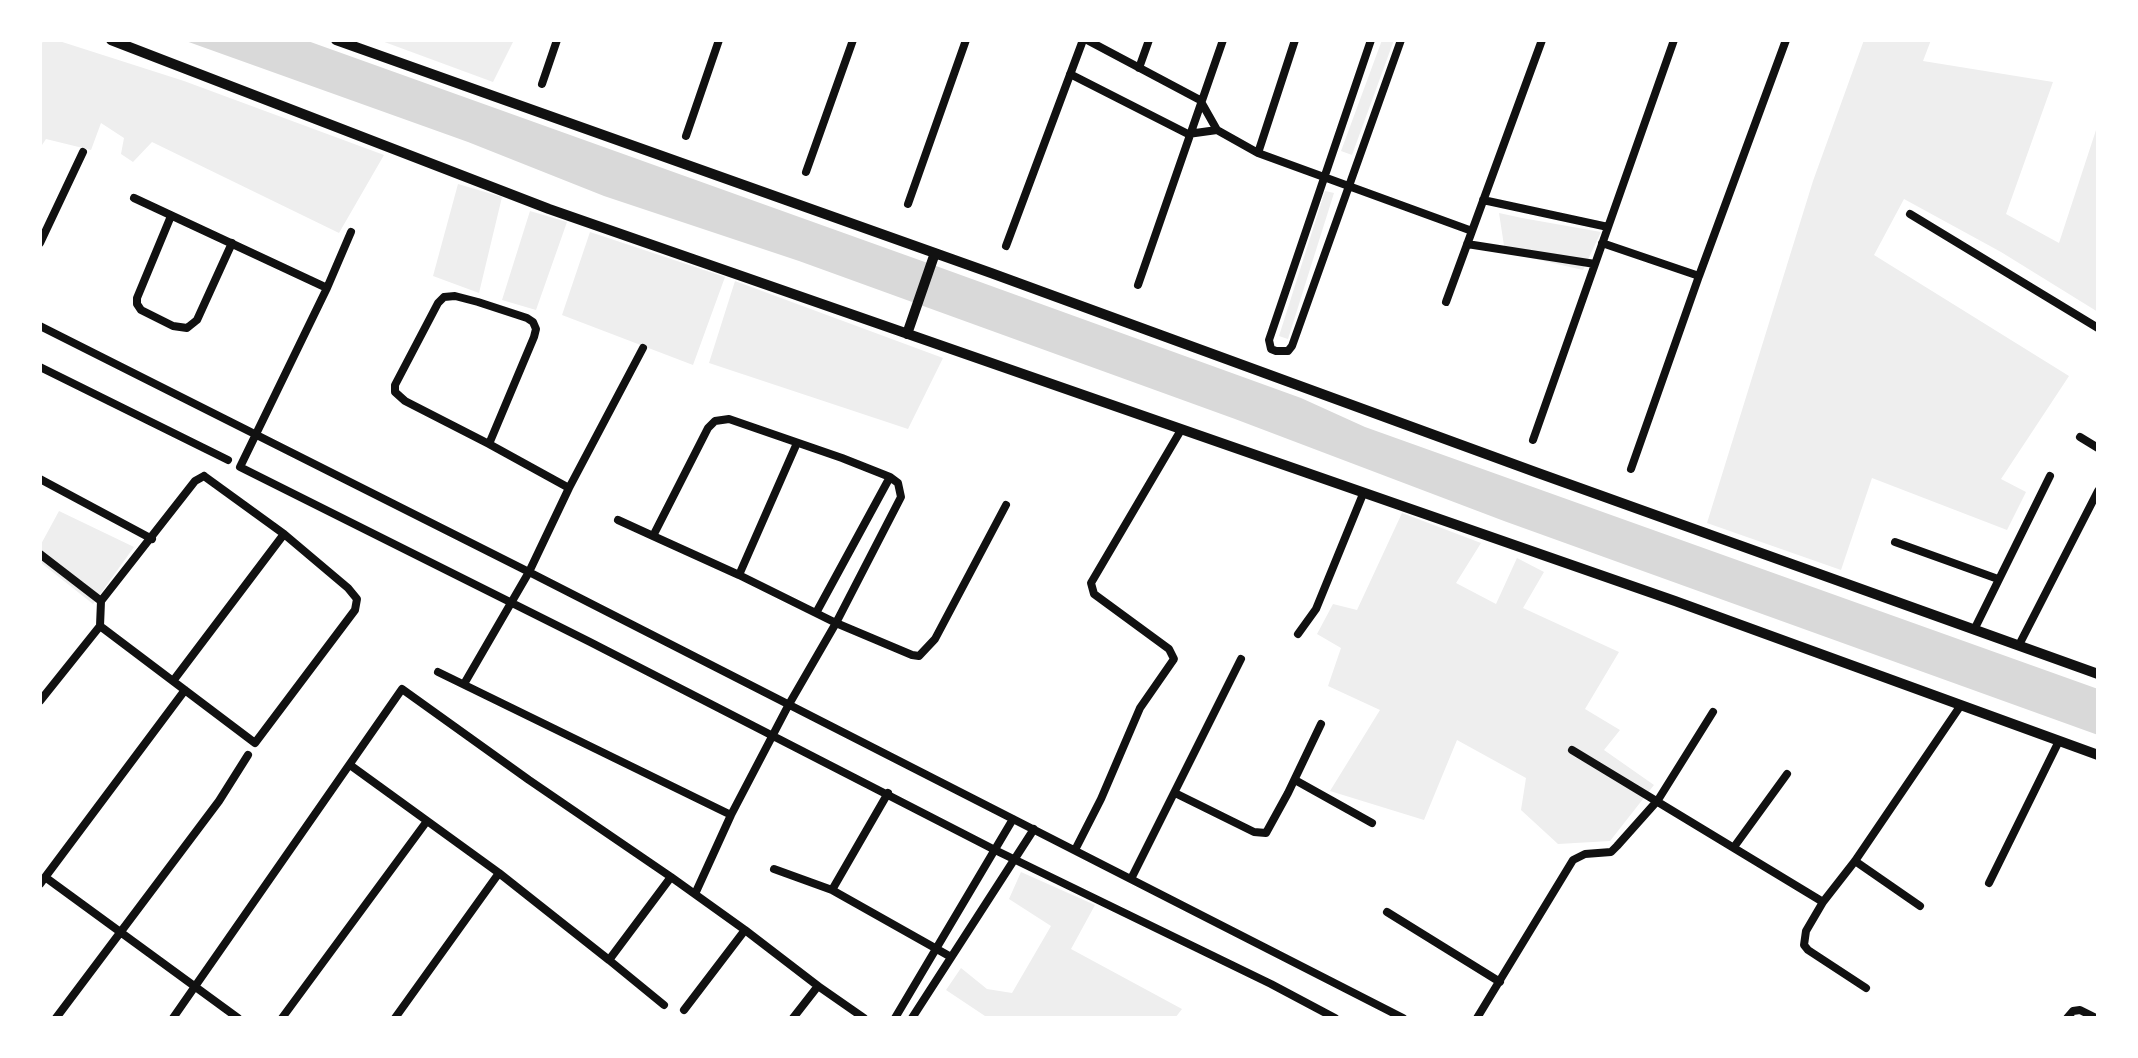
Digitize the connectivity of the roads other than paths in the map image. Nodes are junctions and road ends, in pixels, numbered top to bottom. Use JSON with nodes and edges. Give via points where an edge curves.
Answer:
{"nodes":[{"id":1,"x":111,"y":40,"type":"edge"},
{"id":2,"x":336,"y":40,"type":"edge"},
{"id":3,"x":556,"y":40,"type":"edge"},
{"id":4,"x":719,"y":40,"type":"edge"},
{"id":5,"x":854,"y":40,"type":"edge"},
{"id":6,"x":966,"y":40,"type":"edge"},
{"id":7,"x":1085,"y":40,"type":"edge"},
{"id":8,"x":1149,"y":40,"type":"edge"},
{"id":9,"x":1223,"y":40,"type":"edge"},
{"id":10,"x":1295,"y":40,"type":"edge"},
{"id":11,"x":1371,"y":40,"type":"edge"},
{"id":12,"x":1401,"y":40,"type":"edge"},
{"id":13,"x":1542,"y":40,"type":"edge"},
{"id":14,"x":1674,"y":40,"type":"edge"},
{"id":15,"x":1786,"y":40,"type":"edge"},
{"id":16,"x":1139,"y":68,"type":"junction"},
{"id":17,"x":1070,"y":74,"type":"junction"},
{"id":18,"x":542,"y":84,"type":"dead end"},
{"id":19,"x":1200,"y":100,"type":"junction"},
{"id":20,"x":1217,"y":130,"type":"junction"},
{"id":21,"x":1188,"y":134,"type":"junction"},
{"id":22,"x":686,"y":136,"type":"dead end"},
{"id":23,"x":82,"y":152,"type":"dead end"},
{"id":24,"x":1258,"y":153,"type":"junction"},
{"id":25,"x":806,"y":172,"type":"dead end"},
{"id":26,"x":1323,"y":176,"type":"junction"},
{"id":27,"x":1348,"y":186,"type":"junction"},
{"id":28,"x":134,"y":198,"type":"dead end"},
{"id":29,"x":1483,"y":200,"type":"junction"},
{"id":30,"x":908,"y":204,"type":"dead end"},
{"id":31,"x":1910,"y":214,"type":"dead end"},
{"id":32,"x":171,"y":216,"type":"junction"},
{"id":33,"x":1608,"y":226,"type":"junction"},
{"id":34,"x":1472,"y":230,"type":"junction"},
{"id":35,"x":352,"y":232,"type":"dead end"},
{"id":36,"x":40,"y":243,"type":"edge"},
{"id":37,"x":232,"y":243,"type":"junction"},
{"id":38,"x":1602,"y":243,"type":"junction"},
{"id":39,"x":1467,"y":244,"type":"junction"},
{"id":40,"x":1006,"y":246,"type":"dead end"},
{"id":41,"x":935,"y":253,"type":"junction"},
{"id":42,"x":1594,"y":264,"type":"junction"},
{"id":43,"x":1700,"y":276,"type":"junction"},
{"id":44,"x":1138,"y":285,"type":"dead end"},
{"id":45,"x":327,"y":288,"type":"junction"},
{"id":46,"x":1446,"y":302,"type":"dead end"},
{"id":47,"x":40,"y":326,"type":"edge"},
{"id":48,"x":2098,"y":328,"type":"edge"},
{"id":49,"x":907,"y":334,"type":"junction"},
{"id":50,"x":643,"y":348,"type":"dead end"},
{"id":51,"x":40,"y":366,"type":"edge"},
{"id":52,"x":1181,"y":430,"type":"junction"},
{"id":53,"x":255,"y":436,"type":"junction"},
{"id":54,"x":2080,"y":437,"type":"dead end"},
{"id":55,"x":1533,"y":440,"type":"dead end"},
{"id":56,"x":797,"y":443,"type":"junction"},
{"id":57,"x":489,"y":444,"type":"junction"},
{"id":58,"x":2098,"y":448,"type":"edge"},
{"id":59,"x":228,"y":460,"type":"dead end"},
{"id":60,"x":1631,"y":468,"type":"dead end"},
{"id":61,"x":890,"y":476,"type":"junction"},
{"id":62,"x":2050,"y":476,"type":"dead end"},
{"id":63,"x":40,"y":479,"type":"edge"},
{"id":64,"x":569,"y":488,"type":"junction"},
{"id":65,"x":2098,"y":491,"type":"edge"},
{"id":66,"x":1363,"y":494,"type":"junction"},
{"id":67,"x":1006,"y":505,"type":"dead end"},
{"id":68,"x":618,"y":520,"type":"dead end"},
{"id":69,"x":284,"y":534,"type":"junction"},
{"id":70,"x":653,"y":536,"type":"junction"},
{"id":71,"x":152,"y":539,"type":"junction"},
{"id":72,"x":1895,"y":542,"type":"dead end"},
{"id":73,"x":40,"y":554,"type":"edge"},
{"id":74,"x":529,"y":572,"type":"junction"},
{"id":75,"x":739,"y":575,"type":"junction"},
{"id":76,"x":1998,"y":579,"type":"junction"},
{"id":77,"x":101,"y":602,"type":"junction"},
{"id":78,"x":511,"y":602,"type":"junction"},
{"id":79,"x":816,"y":613,"type":"junction"},
{"id":80,"x":836,"y":623,"type":"junction"},
{"id":81,"x":100,"y":626,"type":"junction"},
{"id":82,"x":1974,"y":630,"type":"junction"},
{"id":83,"x":1298,"y":634,"type":"dead end"},
{"id":84,"x":2020,"y":644,"type":"junction"},
{"id":85,"x":1242,"y":659,"type":"dead end"},
{"id":86,"x":438,"y":672,"type":"dead end"},
{"id":87,"x":2098,"y":674,"type":"edge"},
{"id":88,"x":173,"y":681,"type":"junction"},
{"id":89,"x":464,"y":684,"type":"junction"},
{"id":90,"x":185,"y":690,"type":"junction"},
{"id":91,"x":42,"y":697,"type":"edge"},
{"id":92,"x":1961,"y":705,"type":"junction"},
{"id":93,"x":788,"y":706,"type":"junction"},
{"id":94,"x":1713,"y":712,"type":"dead end"},
{"id":95,"x":1322,"y":724,"type":"dead end"},
{"id":96,"x":773,"y":734,"type":"junction"},
{"id":97,"x":2059,"y":741,"type":"junction"},
{"id":98,"x":1572,"y":750,"type":"dead end"},
{"id":99,"x":248,"y":755,"type":"dead end"},
{"id":100,"x":2098,"y":755,"type":"edge"},
{"id":101,"x":350,"y":765,"type":"junction"},
{"id":102,"x":1787,"y":774,"type":"dead end"},
{"id":103,"x":1295,"y":780,"type":"junction"},
{"id":104,"x":888,"y":792,"type":"junction"},
{"id":105,"x":1174,"y":793,"type":"junction"},
{"id":106,"x":1658,"y":800,"type":"junction"},
{"id":107,"x":732,"y":814,"type":"junction"},
{"id":108,"x":1013,"y":818,"type":"junction"},
{"id":109,"x":427,"y":821,"type":"junction"},
{"id":110,"x":1372,"y":823,"type":"dead end"},
{"id":111,"x":1034,"y":829,"type":"junction"},
{"id":112,"x":1734,"y":847,"type":"junction"},
{"id":113,"x":995,"y":850,"type":"junction"},
{"id":114,"x":1074,"y":850,"type":"junction"},
{"id":115,"x":1014,"y":859,"type":"junction"},
{"id":116,"x":1855,"y":860,"type":"junction"},
{"id":117,"x":774,"y":869,"type":"dead end"},
{"id":118,"x":498,"y":873,"type":"junction"},
{"id":119,"x":671,"y":877,"type":"junction"},
{"id":120,"x":1131,"y":880,"type":"junction"},
{"id":121,"x":43,"y":881,"type":"edge"},
{"id":122,"x":1989,"y":884,"type":"dead end"},
{"id":123,"x":832,"y":890,"type":"junction"},
{"id":124,"x":694,"y":894,"type":"junction"},
{"id":125,"x":1823,"y":902,"type":"junction"},
{"id":126,"x":1920,"y":906,"type":"dead end"},
{"id":127,"x":1387,"y":912,"type":"dead end"},
{"id":128,"x":120,"y":930,"type":"junction"},
{"id":129,"x":745,"y":930,"type":"junction"},
{"id":130,"x":936,"y":948,"type":"junction"},
{"id":131,"x":951,"y":957,"type":"junction"},
{"id":132,"x":608,"y":960,"type":"junction"},
{"id":133,"x":1500,"y":982,"type":"junction"},
{"id":134,"x":818,"y":986,"type":"junction"},
{"id":135,"x":196,"y":987,"type":"junction"},
{"id":136,"x":1866,"y":988,"type":"dead end"},
{"id":137,"x":664,"y":1004,"type":"dead end"},
{"id":138,"x":684,"y":1010,"type":"dead end"},
{"id":139,"x":56,"y":1018,"type":"edge"},
{"id":140,"x":172,"y":1018,"type":"edge"},
{"id":141,"x":238,"y":1018,"type":"edge"},
{"id":142,"x":282,"y":1018,"type":"edge"},
{"id":143,"x":396,"y":1018,"type":"edge"},
{"id":144,"x":793,"y":1018,"type":"edge"},
{"id":145,"x":864,"y":1018,"type":"edge"},
{"id":146,"x":895,"y":1018,"type":"edge"},
{"id":147,"x":912,"y":1018,"type":"edge"},
{"id":148,"x":1335,"y":1018,"type":"edge"},
{"id":149,"x":1402,"y":1018,"type":"edge"},
{"id":150,"x":1477,"y":1018,"type":"edge"},
{"id":151,"x":2067,"y":1018,"type":"edge"},
{"id":152,"x":2096,"y":1018,"type":"edge"}],
"edges":[{"from":1,"to":49,"type":"street","via":[[549,209]]},
{"from":2,"to":41,"type":"street"},
{"from":3,"to":18,"type":"street"},
{"from":4,"to":22,"type":"street"},
{"from":5,"to":25,"type":"street"},
{"from":6,"to":30,"type":"street"},
{"from":7,"to":16,"type":"street"},
{"from":7,"to":17,"type":"street"},
{"from":8,"to":16,"type":"street"},
{"from":9,"to":19,"type":"street"},
{"from":10,"to":24,"type":"street"},
{"from":11,"to":26,"type":"street"},
{"from":12,"to":27,"type":"street"},
{"from":13,"to":29,"type":"street"},
{"from":14,"to":33,"type":"street"},
{"from":15,"to":43,"type":"street"},
{"from":16,"to":19,"type":"street"},
{"from":17,"to":21,"type":"street"},
{"from":17,"to":40,"type":"street"},
{"from":19,"to":20,"type":"street"},
{"from":19,"to":21,"type":"street"},
{"from":20,"to":21,"type":"street"},
{"from":20,"to":24,"type":"street"},
{"from":21,"to":44,"type":"street"},
{"from":23,"to":36,"type":"street"},
{"from":24,"to":26,"type":"street"},
{"from":26,"to":27,"type":"street"},
{"from":26,"to":27,"type":"street","via":[[1269,340],[1276,352],[1292,346]]},
{"from":27,"to":34,"type":"street"},
{"from":28,"to":32,"type":"street"},
{"from":29,"to":33,"type":"street"},
{"from":29,"to":34,"type":"street"},
{"from":31,"to":48,"type":"street"},
{"from":32,"to":37,"type":"street"},
{"from":32,"to":37,"type":"street","via":[[137,304],[173,326],[187,328],[197,320]]},
{"from":33,"to":38,"type":"street"},
{"from":34,"to":39,"type":"street"},
{"from":35,"to":45,"type":"street"},
{"from":37,"to":45,"type":"street"},
{"from":38,"to":42,"type":"street"},
{"from":38,"to":43,"type":"street"},
{"from":39,"to":42,"type":"street"},
{"from":39,"to":46,"type":"street"},
{"from":41,"to":49,"type":"street"},
{"from":41,"to":82,"type":"street"},
{"from":42,"to":55,"type":"street"},
{"from":43,"to":60,"type":"street"},
{"from":45,"to":53,"type":"street"},
{"from":47,"to":53,"type":"street"},
{"from":49,"to":52,"type":"street"},
{"from":50,"to":64,"type":"street"},
{"from":51,"to":59,"type":"street"},
{"from":52,"to":66,"type":"street"},
{"from":52,"to":114,"type":"street","via":[[1091,583],[1094,594],[1169,648],[1174,659],[1140,708]]},
{"from":53,"to":74,"type":"street"},
{"from":53,"to":78,"type":"street","via":[[240,466]]},
{"from":54,"to":58,"type":"street"},
{"from":56,"to":61,"type":"street"},
{"from":56,"to":70,"type":"street","via":[[729,419],[714,421]]},
{"from":56,"to":75,"type":"street"},
{"from":57,"to":57,"type":"street","via":[[536,328],[527,318],[444,297],[395,392]]},
{"from":57,"to":64,"type":"street"},
{"from":61,"to":79,"type":"street"},
{"from":61,"to":80,"type":"street","via":[[901,490],[898,506]]},
{"from":62,"to":76,"type":"street"},
{"from":63,"to":71,"type":"street"},
{"from":64,"to":74,"type":"street"},
{"from":65,"to":84,"type":"street"},
{"from":66,"to":83,"type":"street","via":[[1316,609]]},
{"from":66,"to":92,"type":"street"},
{"from":67,"to":80,"type":"street","via":[[935,639],[919,656]]},
{"from":68,"to":70,"type":"street"},
{"from":69,"to":71,"type":"street","via":[[204,476]]},
{"from":69,"to":88,"type":"street"},
{"from":69,"to":90,"type":"street","via":[[355,594],[355,610],[255,743]]},
{"from":70,"to":75,"type":"street"},
{"from":71,"to":77,"type":"street"},
{"from":72,"to":76,"type":"street"},
{"from":73,"to":77,"type":"street"},
{"from":74,"to":78,"type":"street"},
{"from":74,"to":93,"type":"street"},
{"from":75,"to":79,"type":"street"},
{"from":76,"to":82,"type":"street"},
{"from":77,"to":81,"type":"street"},
{"from":78,"to":89,"type":"street"},
{"from":78,"to":96,"type":"street"},
{"from":79,"to":80,"type":"street"},
{"from":80,"to":93,"type":"street"},
{"from":81,"to":88,"type":"street"},
{"from":81,"to":91,"type":"street"},
{"from":82,"to":84,"type":"street"},
{"from":84,"to":87,"type":"street"},
{"from":85,"to":105,"type":"street"},
{"from":86,"to":89,"type":"street"},
{"from":88,"to":90,"type":"street"},
{"from":89,"to":107,"type":"street"},
{"from":90,"to":121,"type":"street"},
{"from":92,"to":97,"type":"street"},
{"from":92,"to":116,"type":"street"},
{"from":93,"to":96,"type":"street"},
{"from":93,"to":108,"type":"street"},
{"from":94,"to":106,"type":"street"},
{"from":95,"to":103,"type":"street"},
{"from":96,"to":104,"type":"street"},
{"from":96,"to":107,"type":"street"},
{"from":97,"to":100,"type":"street"},
{"from":97,"to":122,"type":"street"},
{"from":98,"to":106,"type":"street"},
{"from":99,"to":128,"type":"street"},
{"from":101,"to":109,"type":"street"},
{"from":101,"to":119,"type":"street","via":[[402,689]]},
{"from":101,"to":135,"type":"street"},
{"from":102,"to":112,"type":"street"},
{"from":103,"to":105,"type":"street","via":[[1262,834]]},
{"from":103,"to":110,"type":"street"},
{"from":104,"to":113,"type":"street"},
{"from":104,"to":123,"type":"street"},
{"from":105,"to":120,"type":"street"},
{"from":106,"to":112,"type":"street"},
{"from":106,"to":133,"type":"street","via":[[1611,852],[1573,860]]},
{"from":107,"to":124,"type":"street"},
{"from":108,"to":111,"type":"street"},
{"from":108,"to":113,"type":"street"},
{"from":109,"to":118,"type":"street"},
{"from":109,"to":142,"type":"street"},
{"from":111,"to":114,"type":"street"},
{"from":111,"to":115,"type":"street"},
{"from":112,"to":125,"type":"street"},
{"from":113,"to":115,"type":"street"},
{"from":113,"to":130,"type":"street"},
{"from":114,"to":120,"type":"street"},
{"from":115,"to":131,"type":"street"},
{"from":115,"to":148,"type":"street"},
{"from":116,"to":125,"type":"street"},
{"from":116,"to":126,"type":"street"},
{"from":117,"to":123,"type":"street"},
{"from":118,"to":132,"type":"street"},
{"from":118,"to":143,"type":"street"},
{"from":119,"to":124,"type":"street"},
{"from":119,"to":132,"type":"street"},
{"from":120,"to":149,"type":"street"},
{"from":121,"to":128,"type":"street"},
{"from":123,"to":130,"type":"street"},
{"from":124,"to":129,"type":"street"},
{"from":125,"to":136,"type":"street","via":[[1804,945]]},
{"from":127,"to":133,"type":"street"},
{"from":128,"to":135,"type":"street"},
{"from":128,"to":139,"type":"street"},
{"from":129,"to":134,"type":"street"},
{"from":129,"to":138,"type":"street"},
{"from":130,"to":131,"type":"street"},
{"from":130,"to":146,"type":"street"},
{"from":131,"to":147,"type":"street"},
{"from":132,"to":137,"type":"street"},
{"from":133,"to":150,"type":"street"},
{"from":134,"to":144,"type":"street"},
{"from":134,"to":145,"type":"street"},
{"from":135,"to":140,"type":"street"},
{"from":135,"to":141,"type":"street"},
{"from":151,"to":152,"type":"street","via":[[2080,1010]]}]}
